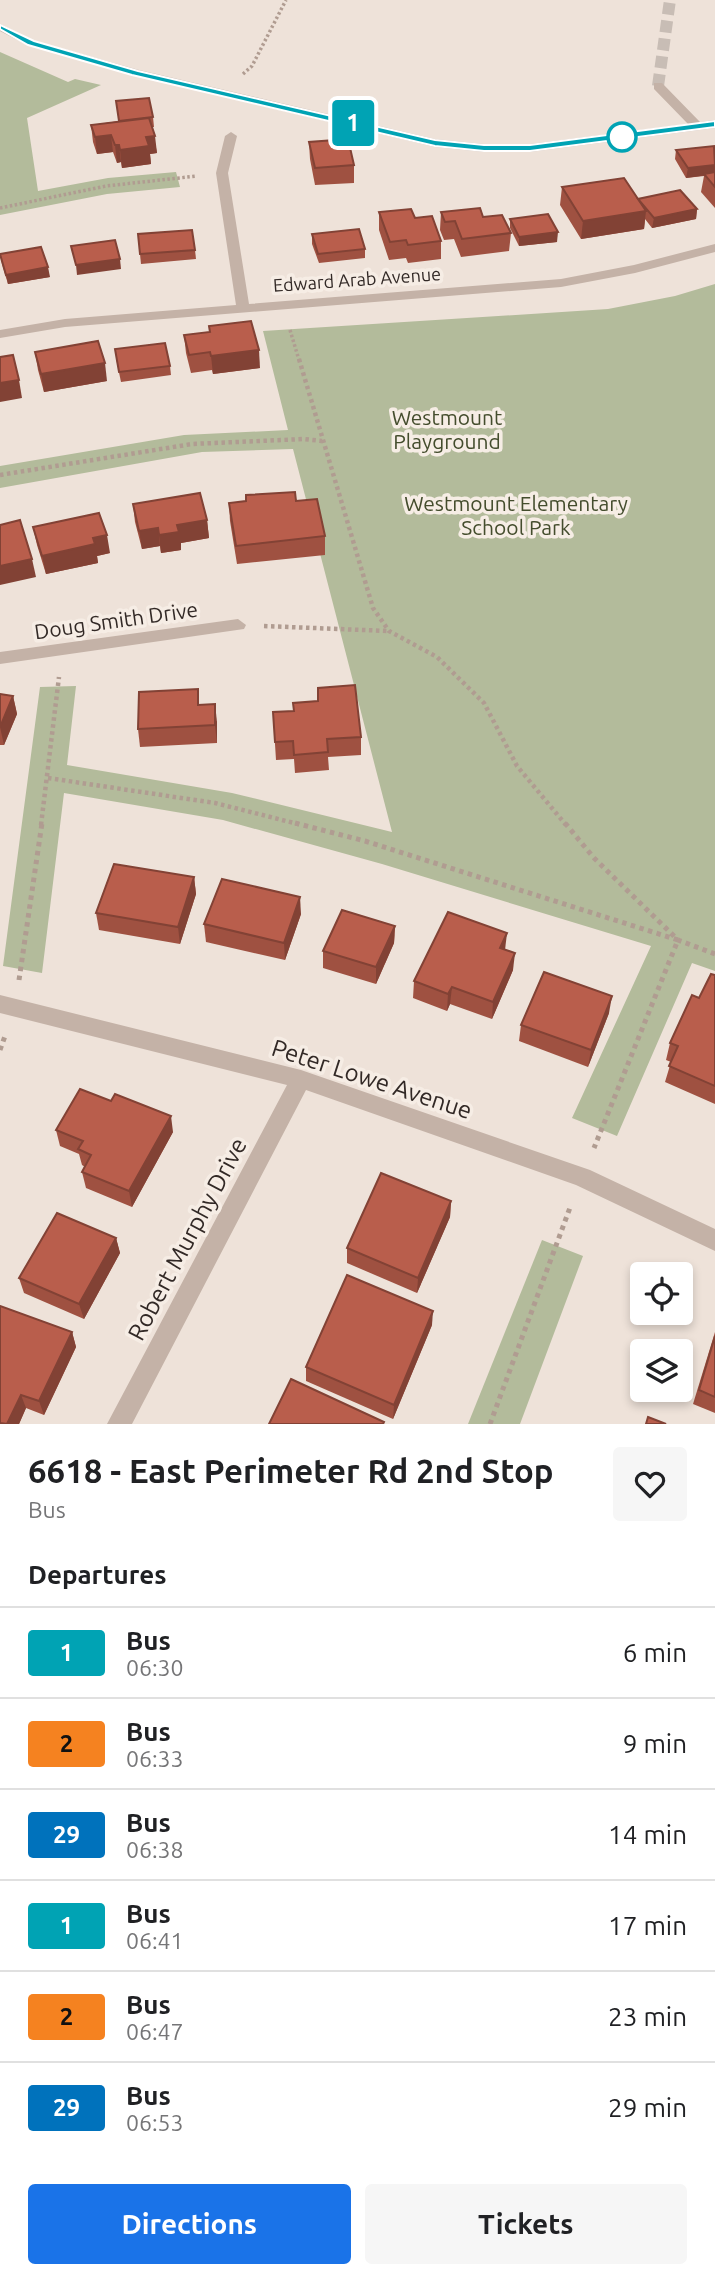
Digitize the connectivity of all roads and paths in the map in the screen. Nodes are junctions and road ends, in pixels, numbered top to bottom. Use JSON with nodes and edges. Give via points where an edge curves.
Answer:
{"nodes":[{"id":1,"x":286,"y":0,"type":"edge"},
{"id":2,"x":0,"y":27,"type":"edge"},
{"id":3,"x":658,"y":86,"type":"dead end"},
{"id":4,"x":217,"y":93,"type":"junction"},
{"id":5,"x":715,"y":124,"type":"edge"},
{"id":6,"x":698,"y":127,"type":"junction"},
{"id":7,"x":231,"y":136,"type":"dead end"},
{"id":8,"x":222,"y":173,"type":"junction"},
{"id":9,"x":0,"y":208,"type":"edge"},
{"id":10,"x":715,"y":247,"type":"edge"},
{"id":11,"x":283,"y":305,"type":"junction"},
{"id":12,"x":243,"y":307,"type":"junction"},
{"id":13,"x":0,"y":334,"type":"edge"},
{"id":14,"x":323,"y":441,"type":"junction"},
{"id":15,"x":0,"y":475,"type":"edge"},
{"id":16,"x":238,"y":625,"type":"joint"},
{"id":17,"x":389,"y":631,"type":"junction"},
{"id":18,"x":62,"y":652,"type":"junction"},
{"id":19,"x":0,"y":658,"type":"edge"},
{"id":20,"x":48,"y":778,"type":"junction"},
{"id":21,"x":678,"y":940,"type":"junction"},
{"id":22,"x":715,"y":954,"type":"edge"},
{"id":23,"x":8,"y":1006,"type":"edge"},
{"id":24,"x":301,"y":1079,"type":"junction"},
{"id":25,"x":715,"y":1240,"type":"edge"},
{"id":26,"x":119,"y":1424,"type":"edge"}],
"edges":[{"from":1,"to":4,"type":"path","via":[[251,66]]},
{"from":2,"to":4,"type":"street","via":[[31,43]]},
{"from":3,"to":6,"type":"street"},
{"from":4,"to":6,"type":"street","via":[[435,143],[484,148],[530,148]]},
{"from":5,"to":6,"type":"street"},
{"from":7,"to":8,"type":"street"},
{"from":8,"to":9,"type":"path","via":[[106,186]]},
{"from":8,"to":12,"type":"street"},
{"from":10,"to":11,"type":"street","name":"Edward Arab Avenue","via":[[561,283]]},
{"from":11,"to":12,"type":"street","name":"Edward Arab Avenue"},
{"from":11,"to":14,"type":"path"},
{"from":12,"to":13,"type":"street","name":"Edward Arab Avenue","via":[[65,323]]},
{"from":14,"to":15,"type":"path","via":[[192,444]]},
{"from":14,"to":17,"type":"path","via":[[373,608]]},
{"from":16,"to":17,"type":"path"},
{"from":16,"to":18,"type":"street","name":"Doug Smith Drive"},
{"from":17,"to":21,"type":"path","via":[[437,657],[484,704],[517,766],[594,858]]},
{"from":18,"to":19,"type":"street","name":"Doug Smith Drive"},
{"from":18,"to":20,"type":"path"},
{"from":20,"to":21,"type":"path","via":[[215,803],[365,841]]},
{"from":20,"to":23,"type":"path"},
{"from":21,"to":22,"type":"path"},
{"from":23,"to":24,"type":"street","name":"Peter Lowe Avenue"},
{"from":24,"to":25,"type":"street","name":"Peter Lowe Avenue","via":[[582,1177]]},
{"from":24,"to":26,"type":"street","name":"Robert Murphy Drive"}]}
